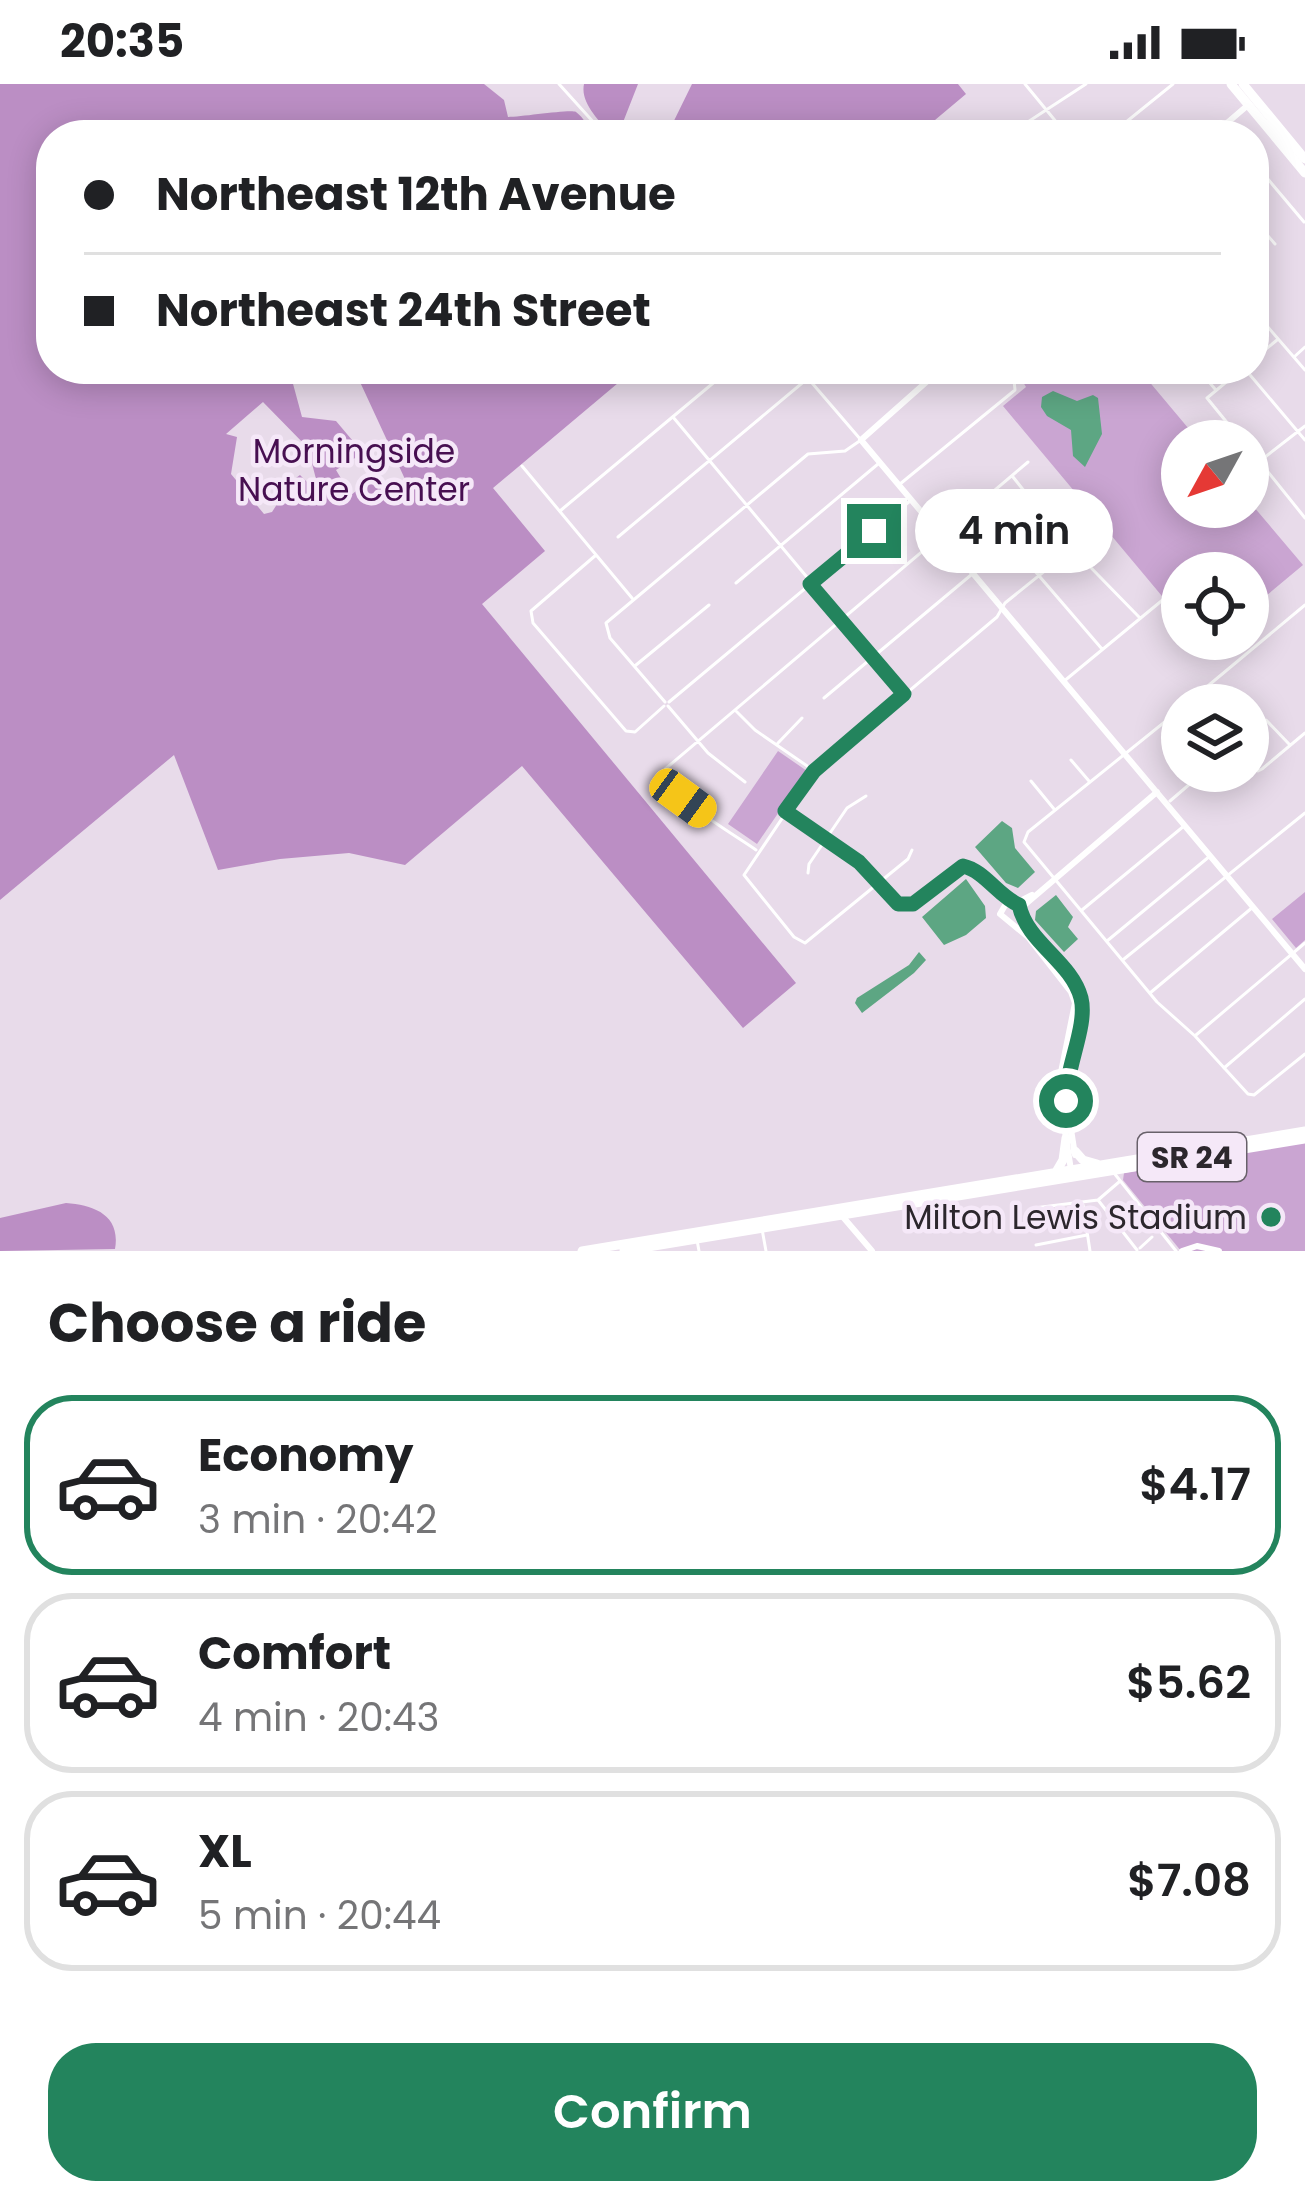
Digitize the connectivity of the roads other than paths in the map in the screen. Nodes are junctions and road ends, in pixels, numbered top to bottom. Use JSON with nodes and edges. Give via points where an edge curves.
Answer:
{"nodes":[{"id":1,"x":559,"y":84,"type":"edge"},
{"id":2,"x":1025,"y":84,"type":"edge"},
{"id":3,"x":1086,"y":84,"type":"edge"},
{"id":4,"x":1156,"y":84,"type":"edge"},
{"id":5,"x":1173,"y":84,"type":"edge"},
{"id":6,"x":1231,"y":84,"type":"edge"},
{"id":7,"x":1243,"y":84,"type":"edge"},
{"id":8,"x":1163,"y":92,"type":"junction"},
{"id":9,"x":1252,"y":102,"type":"junction"},
{"id":10,"x":1047,"y":110,"type":"junction"},
{"id":11,"x":591,"y":120,"type":"edge"},
{"id":12,"x":1031,"y":120,"type":"edge"},
{"id":13,"x":1055,"y":120,"type":"edge"},
{"id":14,"x":1128,"y":120,"type":"edge"},
{"id":15,"x":1231,"y":120,"type":"edge"},
{"id":16,"x":1300,"y":152,"type":"edge"},
{"id":17,"x":1305,"y":172,"type":"edge"},
{"id":18,"x":1269,"y":180,"type":"edge"},
{"id":19,"x":1304,"y":222,"type":"edge"},
{"id":20,"x":1269,"y":237,"type":"edge"},
{"id":21,"x":1275,"y":244,"type":"dead end"},
{"id":22,"x":1269,"y":328,"type":"edge"},
{"id":23,"x":1279,"y":339,"type":"junction"},
{"id":24,"x":1269,"y":347,"type":"edge"},
{"id":25,"x":1305,"y":347,"type":"edge"},
{"id":26,"x":1294,"y":356,"type":"junction"},
{"id":27,"x":1305,"y":370,"type":"edge"},
{"id":28,"x":712,"y":384,"type":"edge"},
{"id":29,"x":801,"y":384,"type":"edge"},
{"id":30,"x":813,"y":384,"type":"edge"},
{"id":31,"x":924,"y":384,"type":"edge"},
{"id":32,"x":1015,"y":384,"type":"edge"},
{"id":33,"x":1211,"y":384,"type":"edge"},
{"id":34,"x":1224,"y":384,"type":"edge"},
{"id":35,"x":1257,"y":384,"type":"edge"},
{"id":36,"x":1216,"y":390,"type":"junction"},
{"id":37,"x":673,"y":417,"type":"junction"},
{"id":38,"x":1225,"y":420,"type":"edge"},
{"id":39,"x":1305,"y":426,"type":"edge"},
{"id":40,"x":1298,"y":431,"type":"junction"},
{"id":41,"x":861,"y":440,"type":"junction"},
{"id":42,"x":1305,"y":440,"type":"edge"},
{"id":43,"x":1269,"y":454,"type":"edge"},
{"id":44,"x":709,"y":461,"type":"junction"},
{"id":45,"x":1028,"y":462,"type":"dead end"},
{"id":46,"x":880,"y":463,"type":"junction"},
{"id":47,"x":522,"y":466,"type":"dead end"},
{"id":48,"x":1269,"y":472,"type":"edge"},
{"id":49,"x":1012,"y":476,"type":"junction"},
{"id":50,"x":898,"y":485,"type":"junction"},
{"id":51,"x":911,"y":500,"type":"junction"},
{"id":52,"x":978,"y":505,"type":"junction"},
{"id":53,"x":745,"y":506,"type":"junction"},
{"id":54,"x":560,"y":512,"type":"junction"},
{"id":55,"x":1305,"y":518,"type":"edge"},
{"id":56,"x":942,"y":536,"type":"junction"},
{"id":57,"x":618,"y":537,"type":"dead end"},
{"id":58,"x":780,"y":547,"type":"junction"},
{"id":59,"x":1072,"y":549,"type":"junction"},
{"id":60,"x":596,"y":555,"type":"junction"},
{"id":61,"x":972,"y":574,"type":"junction"},
{"id":62,"x":1039,"y":577,"type":"junction"},
{"id":63,"x":736,"y":583,"type":"dead end"},
{"id":64,"x":810,"y":584,"type":"junction"},
{"id":65,"x":633,"y":599,"type":"junction"},
{"id":66,"x":1161,"y":601,"type":"edge"},
{"id":67,"x":709,"y":605,"type":"dead end"},
{"id":68,"x":1305,"y":605,"type":"edge"},
{"id":69,"x":1003,"y":610,"type":"junction"},
{"id":70,"x":1140,"y":618,"type":"junction"},
{"id":71,"x":842,"y":621,"type":"junction"},
{"id":72,"x":1102,"y":649,"type":"junction"},
{"id":73,"x":872,"y":657,"type":"junction"},
{"id":74,"x":635,"y":666,"type":"junction"},
{"id":75,"x":1063,"y":682,"type":"junction"},
{"id":76,"x":1210,"y":684,"type":"edge"},
{"id":77,"x":904,"y":694,"type":"junction"},
{"id":78,"x":824,"y":698,"type":"dead end"},
{"id":79,"x":666,"y":704,"type":"junction"},
{"id":80,"x":734,"y":710,"type":"junction"},
{"id":81,"x":802,"y":718,"type":"dead end"},
{"id":82,"x":1269,"y":722,"type":"edge"},
{"id":83,"x":1161,"y":725,"type":"edge"},
{"id":84,"x":1305,"y":733,"type":"edge"},
{"id":85,"x":696,"y":743,"type":"junction"},
{"id":86,"x":777,"y":745,"type":"junction"},
{"id":87,"x":1291,"y":745,"type":"junction"},
{"id":88,"x":1125,"y":754,"type":"junction"},
{"id":89,"x":1071,"y":760,"type":"dead end"},
{"id":90,"x":1269,"y":762,"type":"edge"},
{"id":91,"x":814,"y":771,"type":"junction"},
{"id":92,"x":1031,"y":781,"type":"dead end"},
{"id":93,"x":745,"y":782,"type":"dead end"},
{"id":94,"x":1090,"y":782,"type":"junction"},
{"id":95,"x":1157,"y":792,"type":"junction"},
{"id":96,"x":1181,"y":792,"type":"edge"},
{"id":97,"x":866,"y":796,"type":"dead end"},
{"id":98,"x":1167,"y":804,"type":"junction"},
{"id":99,"x":785,"y":811,"type":"junction"},
{"id":100,"x":1055,"y":811,"type":"junction"},
{"id":101,"x":1305,"y":813,"type":"edge"},
{"id":102,"x":714,"y":820,"type":"junction"},
{"id":103,"x":1185,"y":825,"type":"junction"},
{"id":104,"x":709,"y":828,"type":"dead end"},
{"id":105,"x":825,"y":839,"type":"junction"},
{"id":106,"x":912,"y":850,"type":"dead end"},
{"id":107,"x":758,"y":851,"type":"junction"},
{"id":108,"x":1211,"y":855,"type":"junction"},
{"id":109,"x":808,"y":873,"type":"dead end"},
{"id":110,"x":1228,"y":875,"type":"junction"},
{"id":111,"x":1053,"y":877,"type":"junction"},
{"id":112,"x":879,"y":883,"type":"junction"},
{"id":113,"x":1254,"y":906,"type":"junction"},
{"id":114,"x":1013,"y":910,"type":"junction"},
{"id":115,"x":1082,"y":910,"type":"junction"},
{"id":116,"x":1107,"y":941,"type":"junction"},
{"id":117,"x":1305,"y":943,"type":"edge"},
{"id":118,"x":1292,"y":954,"type":"junction"},
{"id":119,"x":1123,"y":961,"type":"junction"},
{"id":120,"x":1305,"y":969,"type":"edge"},
{"id":121,"x":1149,"y":994,"type":"junction"},
{"id":122,"x":1305,"y":999,"type":"edge"},
{"id":123,"x":1195,"y":1036,"type":"junction"},
{"id":124,"x":1069,"y":1050,"type":"junction"},
{"id":125,"x":1305,"y":1054,"type":"edge"},
{"id":126,"x":1224,"y":1068,"type":"junction"},
{"id":127,"x":1305,"y":1135,"type":"edge"},
{"id":128,"x":1066,"y":1138,"type":"junction"},
{"id":129,"x":1075,"y":1151,"type":"junction"},
{"id":130,"x":1107,"y":1168,"type":"junction"},
{"id":131,"x":1054,"y":1173,"type":"junction"},
{"id":132,"x":1075,"y":1173,"type":"junction"},
{"id":133,"x":1120,"y":1181,"type":"junction"},
{"id":134,"x":1097,"y":1200,"type":"junction"},
{"id":135,"x":1082,"y":1202,"type":"junction"},
{"id":136,"x":1034,"y":1208,"type":"dead end"},
{"id":137,"x":838,"y":1211,"type":"junction"},
{"id":138,"x":762,"y":1225,"type":"junction"},
{"id":139,"x":1087,"y":1235,"type":"junction"},
{"id":140,"x":1152,"y":1237,"type":"dead end"},
{"id":141,"x":698,"y":1241,"type":"edge"},
{"id":142,"x":1036,"y":1245,"type":"dead end"},
{"id":143,"x":630,"y":1249,"type":"edge"},
{"id":144,"x":582,"y":1251,"type":"edge"},
{"id":145,"x":766,"y":1251,"type":"edge"},
{"id":146,"x":872,"y":1251,"type":"edge"},
{"id":147,"x":1090,"y":1251,"type":"edge"},
{"id":148,"x":1137,"y":1251,"type":"edge"},
{"id":149,"x":1179,"y":1251,"type":"edge"},
{"id":150,"x":1219,"y":1251,"type":"edge"}],
"edges":[{"from":1,"to":11,"type":"street"},
{"from":2,"to":10,"type":"street"},
{"from":3,"to":10,"type":"street"},
{"from":4,"to":8,"type":"street"},
{"from":5,"to":8,"type":"street"},
{"from":6,"to":9,"type":"main road"},
{"from":7,"to":9,"type":"main road"},
{"from":8,"to":14,"type":"street"},
{"from":9,"to":15,"type":"street"},
{"from":9,"to":16,"type":"main road"},
{"from":10,"to":12,"type":"street"},
{"from":10,"to":13,"type":"street"},
{"from":16,"to":17,"type":"main road"},
{"from":18,"to":19,"type":"street"},
{"from":20,"to":21,"type":"street"},
{"from":22,"to":23,"type":"street"},
{"from":23,"to":24,"type":"street"},
{"from":23,"to":26,"type":"street"},
{"from":25,"to":26,"type":"street"},
{"from":26,"to":27,"type":"street"},
{"from":28,"to":37,"type":"street"},
{"from":29,"to":44,"type":"street"},
{"from":30,"to":41,"type":"street"},
{"from":31,"to":41,"type":"street"},
{"from":32,"to":50,"type":"street"},
{"from":33,"to":36,"type":"street"},
{"from":34,"to":36,"type":"street"},
{"from":35,"to":40,"type":"street"},
{"from":36,"to":38,"type":"street","via":[[1207,398]]},
{"from":37,"to":44,"type":"street"},
{"from":37,"to":54,"type":"street"},
{"from":39,"to":40,"type":"street"},
{"from":40,"to":42,"type":"street"},
{"from":40,"to":43,"type":"street"},
{"from":41,"to":46,"type":"street"},
{"from":41,"to":53,"type":"street","via":[[845,451],[808,454]]},
{"from":44,"to":53,"type":"street"},
{"from":44,"to":57,"type":"street"},
{"from":45,"to":49,"type":"street"},
{"from":46,"to":50,"type":"street"},
{"from":46,"to":58,"type":"street"},
{"from":47,"to":54,"type":"street"},
{"from":48,"to":55,"type":"street"},
{"from":49,"to":52,"type":"street"},
{"from":49,"to":59,"type":"street"},
{"from":50,"to":51,"type":"street"},
{"from":51,"to":56,"type":"street"},
{"from":51,"to":64,"type":"street"},
{"from":52,"to":56,"type":"street"},
{"from":52,"to":62,"type":"street"},
{"from":53,"to":58,"type":"street"},
{"from":53,"to":65,"type":"street"},
{"from":54,"to":60,"type":"street"},
{"from":56,"to":61,"type":"street"},
{"from":56,"to":71,"type":"street"},
{"from":58,"to":63,"type":"street"},
{"from":58,"to":64,"type":"street"},
{"from":59,"to":62,"type":"street"},
{"from":59,"to":70,"type":"street"},
{"from":60,"to":65,"type":"street"},
{"from":60,"to":79,"type":"street","via":[[531,610],[533,623],[629,731]]},
{"from":61,"to":69,"type":"street"},
{"from":61,"to":73,"type":"street"},
{"from":62,"to":69,"type":"street"},
{"from":62,"to":72,"type":"street"},
{"from":64,"to":71,"type":"street"},
{"from":64,"to":79,"type":"street"},
{"from":65,"to":74,"type":"street","via":[[605,627]]},
{"from":66,"to":70,"type":"street"},
{"from":67,"to":74,"type":"street"},
{"from":68,"to":76,"type":"street"},
{"from":69,"to":75,"type":"street"},
{"from":69,"to":77,"type":"street"},
{"from":70,"to":72,"type":"street"},
{"from":71,"to":73,"type":"street"},
{"from":71,"to":80,"type":"street"},
{"from":72,"to":75,"type":"street"},
{"from":73,"to":77,"type":"street"},
{"from":73,"to":78,"type":"street"},
{"from":74,"to":79,"type":"street"},
{"from":75,"to":88,"type":"street"},
{"from":77,"to":91,"type":"street"},
{"from":79,"to":85,"type":"street"},
{"from":80,"to":85,"type":"street"},
{"from":80,"to":86,"type":"street"},
{"from":81,"to":86,"type":"street"},
{"from":82,"to":87,"type":"street"},
{"from":83,"to":88,"type":"street"},
{"from":84,"to":87,"type":"street"},
{"from":85,"to":93,"type":"street"},
{"from":85,"to":102,"type":"street","via":[[663,773]]},
{"from":86,"to":91,"type":"street"},
{"from":87,"to":90,"type":"street"},
{"from":88,"to":94,"type":"street"},
{"from":88,"to":95,"type":"street"},
{"from":89,"to":94,"type":"street"},
{"from":91,"to":99,"type":"street"},
{"from":92,"to":100,"type":"street"},
{"from":94,"to":100,"type":"street"},
{"from":95,"to":98,"type":"street"},
{"from":95,"to":111,"type":"street"},
{"from":96,"to":98,"type":"street"},
{"from":97,"to":105,"type":"street"},
{"from":98,"to":103,"type":"street"},
{"from":99,"to":105,"type":"street"},
{"from":99,"to":107,"type":"street"},
{"from":100,"to":111,"type":"street","via":[[1024,838]]},
{"from":101,"to":110,"type":"street"},
{"from":102,"to":104,"type":"street"},
{"from":102,"to":107,"type":"street"},
{"from":103,"to":108,"type":"street"},
{"from":103,"to":115,"type":"street"},
{"from":105,"to":109,"type":"street"},
{"from":105,"to":112,"type":"street"},
{"from":106,"to":112,"type":"street"},
{"from":107,"to":112,"type":"street","via":[[744,875],[805,943]]},
{"from":108,"to":110,"type":"street"},
{"from":108,"to":116,"type":"street"},
{"from":110,"to":113,"type":"street"},
{"from":110,"to":119,"type":"street"},
{"from":111,"to":114,"type":"street"},
{"from":111,"to":115,"type":"street"},
{"from":112,"to":114,"type":"street","via":[[905,907],[963,866],[979,872]]},
{"from":113,"to":118,"type":"street"},
{"from":113,"to":121,"type":"street"},
{"from":114,"to":124,"type":"street","via":[[1071,992]]},
{"from":115,"to":116,"type":"street"},
{"from":116,"to":119,"type":"street"},
{"from":117,"to":118,"type":"street"},
{"from":118,"to":120,"type":"street"},
{"from":118,"to":123,"type":"street"},
{"from":119,"to":121,"type":"street"},
{"from":121,"to":123,"type":"street"},
{"from":122,"to":126,"type":"street"},
{"from":123,"to":126,"type":"street"},
{"from":124,"to":128,"type":"street","via":[[1058,1078]]},
{"from":124,"to":129,"type":"street","via":[[1065,1091]]},
{"from":125,"to":126,"type":"street","via":[[1251,1096]]},
{"from":127,"to":130,"type":"main road","number":"SR 24"},
{"from":128,"to":131,"type":"main road"},
{"from":128,"to":132,"type":"street"},
{"from":129,"to":130,"type":"main road"},
{"from":129,"to":132,"type":"street"},
{"from":130,"to":132,"type":"main road","number":"SR 24"},
{"from":130,"to":133,"type":"street"},
{"from":131,"to":132,"type":"main road","number":"SR 24"},
{"from":131,"to":137,"type":"main road","number":"SR 24"},
{"from":132,"to":137,"type":"main road","number":"SR 24"},
{"from":133,"to":134,"type":"street"},
{"from":133,"to":149,"type":"street"},
{"from":134,"to":135,"type":"street"},
{"from":134,"to":148,"type":"street"},
{"from":135,"to":136,"type":"street"},
{"from":135,"to":139,"type":"street"},
{"from":137,"to":138,"type":"main road","number":"SR 24"},
{"from":137,"to":138,"type":"main road","number":"SR 24"},
{"from":137,"to":146,"type":"street"},
{"from":138,"to":141,"type":"main road","number":"SR 24"},
{"from":138,"to":145,"type":"street"},
{"from":139,"to":142,"type":"street"},
{"from":139,"to":147,"type":"street"},
{"from":140,"to":148,"type":"street"},
{"from":141,"to":143,"type":"main road","number":"SR 24"},
{"from":143,"to":144,"type":"main road","number":"SR 24"},
{"from":149,"to":150,"type":"street"}]}
